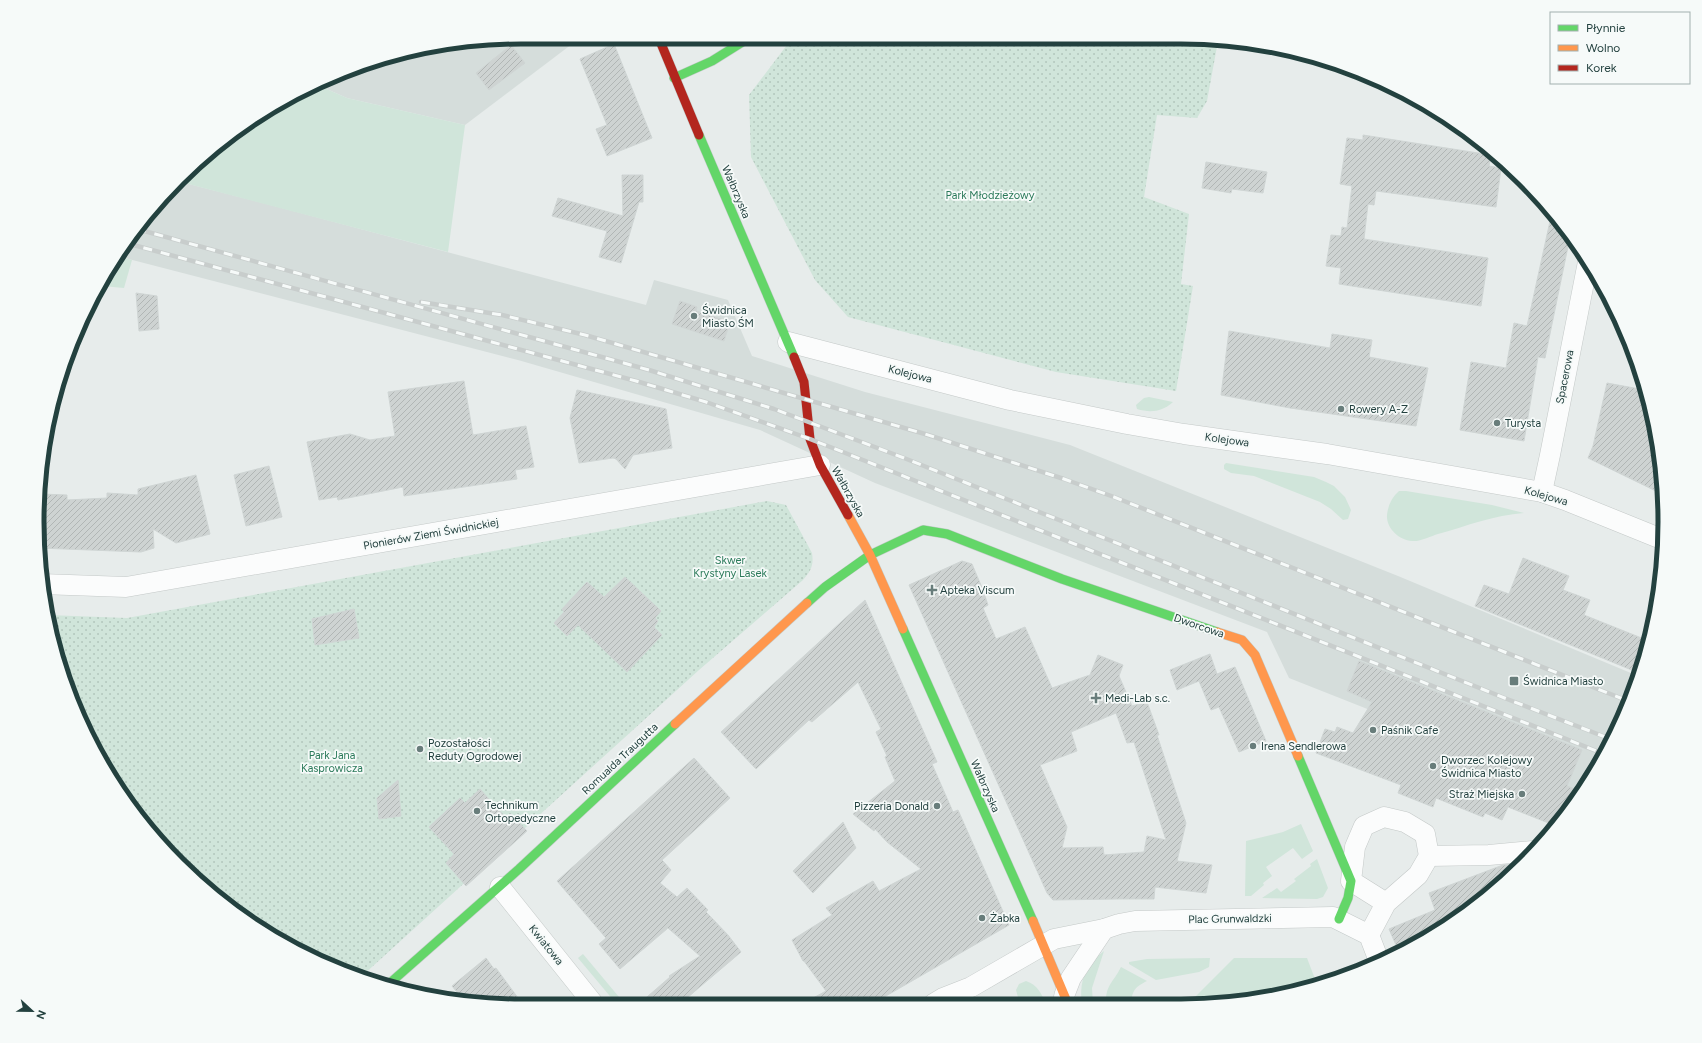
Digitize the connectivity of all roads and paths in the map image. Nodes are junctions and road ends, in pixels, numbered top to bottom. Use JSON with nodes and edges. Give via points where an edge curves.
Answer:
{"nodes":[{"id":1,"x":661,"y":44,"type":"edge"},
{"id":2,"x":739,"y":44,"type":"edge"},
{"id":3,"x":674,"y":78,"type":"junction"},
{"id":4,"x":1586,"y":270,"type":"edge"},
{"id":5,"x":788,"y":342,"type":"junction"},
{"id":6,"x":820,"y":465,"type":"junction"},
{"id":7,"x":1542,"y":492,"type":"junction"},
{"id":8,"x":1658,"y":537,"type":"edge"},
{"id":9,"x":870,"y":555,"type":"junction"},
{"id":10,"x":48,"y":584,"type":"edge"},
{"id":11,"x":1526,"y":851,"type":"edge"},
{"id":12,"x":1429,"y":856,"type":"junction"},
{"id":13,"x":1350,"y":882,"type":"junction"},
{"id":14,"x":500,"y":887,"type":"junction"},
{"id":15,"x":1386,"y":903,"type":"junction"},
{"id":16,"x":1354,"y":927,"type":"junction"},
{"id":17,"x":1104,"y":929,"type":"junction"},
{"id":18,"x":1043,"y":945,"type":"junction"},
{"id":19,"x":1376,"y":957,"type":"edge"},
{"id":20,"x":393,"y":981,"type":"edge"},
{"id":21,"x":590,"y":999,"type":"edge"},
{"id":22,"x":941,"y":999,"type":"edge"},
{"id":23,"x":1066,"y":999,"type":"edge"},
{"id":24,"x":1066,"y":999,"type":"edge"}],
"edges":[{"from":1,"to":3,"type":"street","name":"Wałbrzyska"},
{"from":2,"to":3,"type":"street","via":[[712,61]]},
{"from":3,"to":5,"type":"street","name":"Wałbrzyska"},
{"from":4,"to":7,"type":"street","name":"Spacerowa"},
{"from":5,"to":6,"type":"street","name":"Wałbrzyska","via":[[804,382],[810,439]]},
{"from":5,"to":7,"type":"street","name":"Kolejowa","via":[[1010,400],[1119,422],[1327,454]]},
{"from":6,"to":9,"type":"street","name":"Wałbrzyska"},
{"from":6,"to":10,"type":"street","name":"Pionierów Ziemi Świdnickiej","via":[[126,587]]},
{"from":7,"to":8,"type":"street","name":"Kolejowa"},
{"from":9,"to":13,"type":"street","name":"Dworcowa","via":[[923,530],[947,534],[1069,581],[1242,640],[1255,655]]},
{"from":9,"to":14,"type":"street","name":"Romualda Traugutta","via":[[825,587]]},
{"from":9,"to":18,"type":"street","name":"Wałbrzyska"},
{"from":11,"to":12,"type":"street","via":[[1489,855]]},
{"from":12,"to":13,"type":"street","via":[[1425,834],[1405,822],[1384,816],[1364,826],[1355,847]]},
{"from":12,"to":15,"type":"street","via":[[1418,875]]},
{"from":13,"to":15,"type":"street"},
{"from":13,"to":16,"type":"street","via":[[1348,898]]},
{"from":14,"to":20,"type":"street","name":"Romualda Traugutta"},
{"from":14,"to":21,"type":"street","name":"Kwiatowa"},
{"from":15,"to":16,"type":"street"},
{"from":16,"to":17,"type":"street","name":"Plac Grunwaldzki","via":[[1333,917],[1135,921]]},
{"from":16,"to":19,"type":"street"},
{"from":17,"to":18,"type":"street","name":"Plac Grunwaldzki","via":[[1054,939]]},
{"from":17,"to":24,"type":"street","via":[[1071,978]]},
{"from":18,"to":22,"type":"street","name":"Plac Grunwaldzki","via":[[971,987]]},
{"from":18,"to":23,"type":"street"}]}
